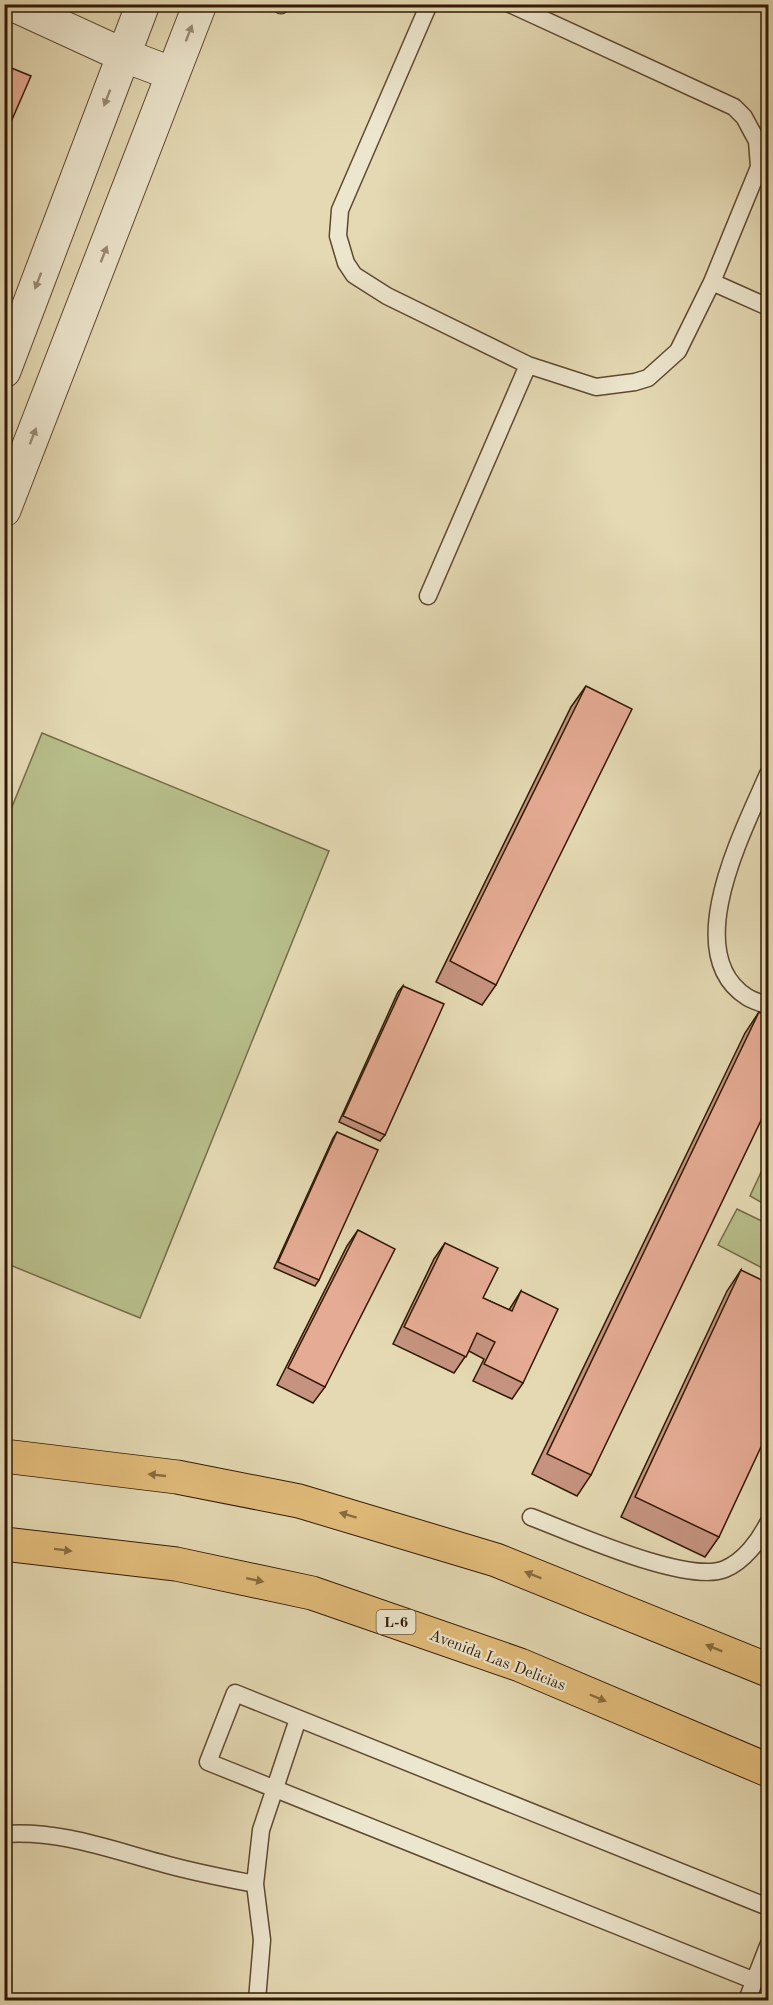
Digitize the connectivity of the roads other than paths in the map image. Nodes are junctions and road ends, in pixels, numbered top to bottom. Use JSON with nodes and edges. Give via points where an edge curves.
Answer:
{"nodes":[{"id":1,"x":12,"y":4,"type":"edge"},
{"id":2,"x":143,"y":4,"type":"edge"},
{"id":3,"x":200,"y":4,"type":"edge"},
{"id":4,"x":429,"y":4,"type":"edge"},
{"id":5,"x":510,"y":4,"type":"edge"},
{"id":6,"x":123,"y":55,"type":"junction"},
{"id":7,"x":173,"y":74,"type":"junction"},
{"id":8,"x":712,"y":282,"type":"junction"},
{"id":9,"x":768,"y":307,"type":"edge"},
{"id":10,"x":528,"y":365,"type":"junction"},
{"id":11,"x":4,"y":371,"type":"edge"},
{"id":12,"x":4,"y":510,"type":"edge"},
{"id":13,"x":428,"y":596,"type":"dead end"},
{"id":14,"x":768,"y":774,"type":"edge"},
{"id":15,"x":768,"y":1006,"type":"edge"},
{"id":16,"x":4,"y":1456,"type":"edge"},
{"id":17,"x":531,"y":1517,"type":"dead end"},
{"id":18,"x":768,"y":1523,"type":"edge"},
{"id":19,"x":4,"y":1544,"type":"edge"},
{"id":20,"x":768,"y":1670,"type":"edge"},
{"id":21,"x":298,"y":1719,"type":"junction"},
{"id":22,"x":768,"y":1770,"type":"edge"},
{"id":23,"x":273,"y":1788,"type":"junction"},
{"id":24,"x":4,"y":1834,"type":"edge"},
{"id":25,"x":255,"y":1884,"type":"junction"},
{"id":26,"x":768,"y":1907,"type":"edge"},
{"id":27,"x":768,"y":1946,"type":"edge"},
{"id":28,"x":755,"y":1981,"type":"junction"},
{"id":29,"x":257,"y":2001,"type":"edge"},
{"id":30,"x":747,"y":2001,"type":"edge"}],
"edges":[{"from":1,"to":6,"type":"street"},
{"from":2,"to":6,"type":"street"},
{"from":7,"to":3,"type":"street","one_way":true},
{"from":4,"to":10,"type":"lane","via":[[344,197],[338,223],[340,250],[354,275],[387,296]]},
{"from":5,"to":8,"type":"lane","via":[[721,101],[744,117],[758,141],[759,167]]},
{"from":6,"to":7,"type":"street"},
{"from":6,"to":11,"type":"street","one_way":true},
{"from":12,"to":7,"type":"street","one_way":true},
{"from":8,"to":9,"type":"lane"},
{"from":8,"to":10,"type":"lane","via":[[678,351],[648,378],[622,386],[596,387]]},
{"from":10,"to":13,"type":"lane"},
{"from":14,"to":15,"type":"lane","via":[[730,862],[717,939],[721,962],[735,986],[747,997]]},
{"from":20,"to":16,"type":"main road","one_way":true,"via":[[496,1560],[299,1501],[177,1477]]},
{"from":17,"to":18,"type":"lane","via":[[629,1554],[696,1573],[725,1569],[736,1563],[750,1551]]},
{"from":19,"to":22,"type":"main road","name":"Avenida Las Delicias","number":"L-6","one_way":true,"via":[[177,1564],[312,1593],[520,1665]]},
{"from":21,"to":23,"type":"lane"},
{"from":21,"to":23,"type":"lane","via":[[235,1693],[208,1762]]},
{"from":21,"to":26,"type":"lane"},
{"from":23,"to":25,"type":"lane","via":[[261,1830]]},
{"from":23,"to":28,"type":"lane"},
{"from":24,"to":25,"type":"lane","via":[[28,1832],[69,1838]]},
{"from":25,"to":29,"type":"lane","via":[[261,1940]]},
{"from":27,"to":28,"type":"lane"},
{"from":28,"to":30,"type":"lane"}]}
